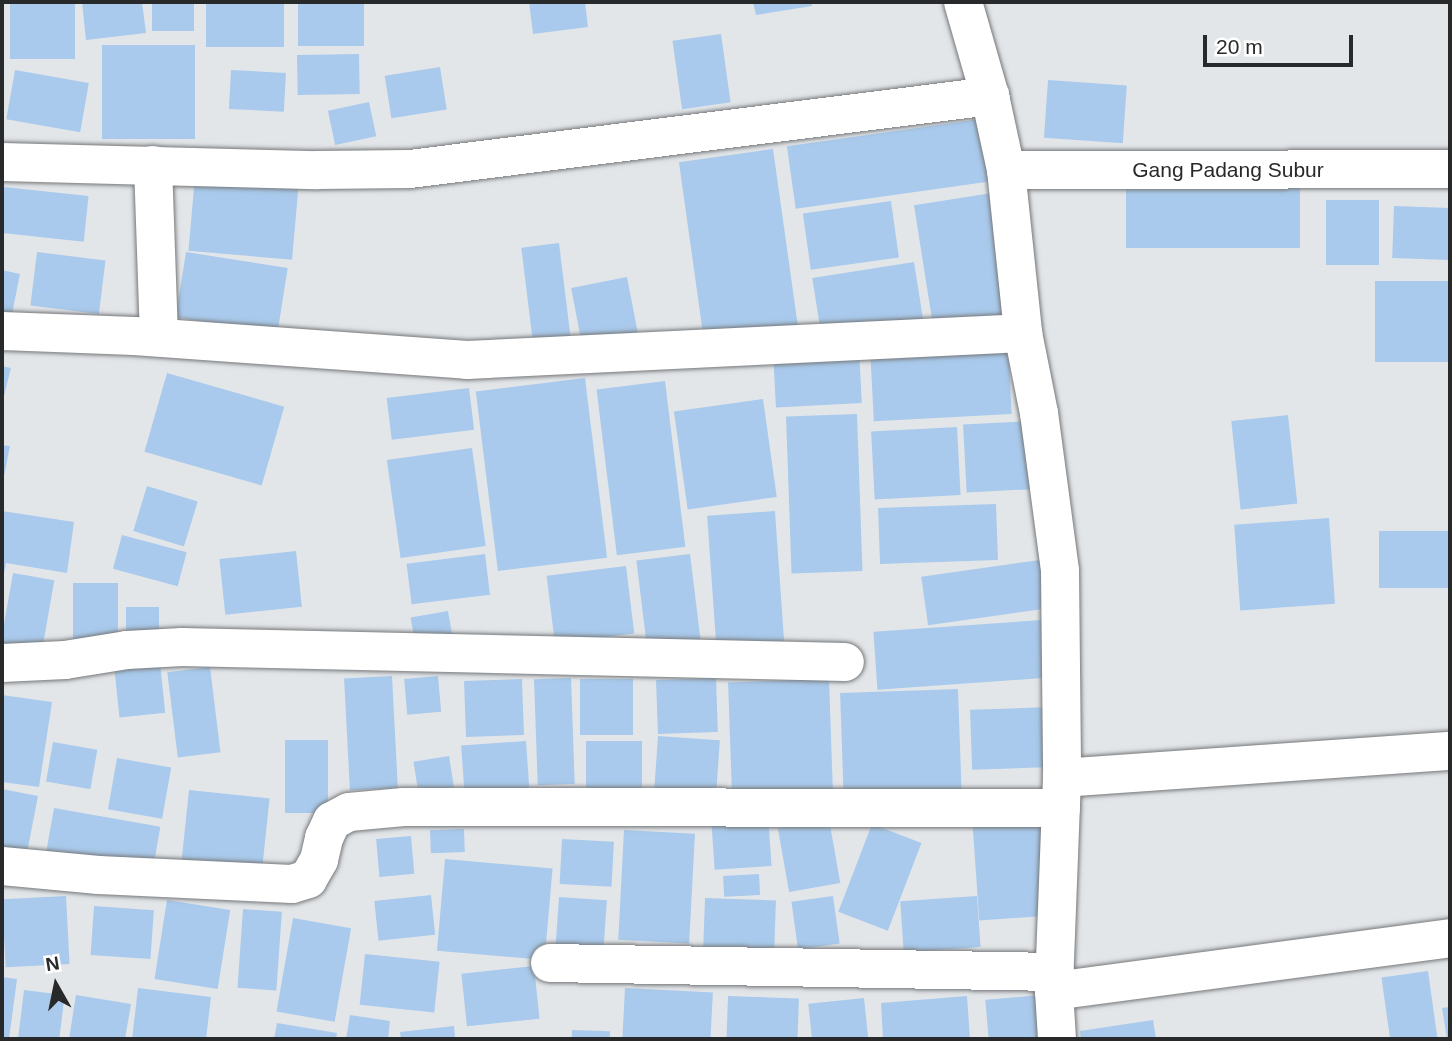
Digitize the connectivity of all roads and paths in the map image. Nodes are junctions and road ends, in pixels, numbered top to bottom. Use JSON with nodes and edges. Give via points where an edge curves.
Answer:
{"nodes":[{"id":1,"x":963,"y":2,"type":"edge"},
{"id":2,"x":990,"y":96,"type":"junction"},
{"id":3,"x":2,"y":162,"type":"edge"},
{"id":4,"x":153,"y":165,"type":"junction"},
{"id":5,"x":1450,"y":169,"type":"edge"},
{"id":6,"x":1006,"y":170,"type":"junction"},
{"id":7,"x":2,"y":331,"type":"edge"},
{"id":8,"x":1023,"y":332,"type":"junction"},
{"id":9,"x":159,"y":337,"type":"junction"},
{"id":10,"x":845,"y":662,"type":"dead end"},
{"id":11,"x":2,"y":663,"type":"edge"},
{"id":12,"x":1450,"y":751,"type":"edge"},
{"id":13,"x":1062,"y":793,"type":"junction"},
{"id":14,"x":2,"y":866,"type":"edge"},
{"id":15,"x":1450,"y":938,"type":"edge"},
{"id":16,"x":550,"y":963,"type":"dead end"},
{"id":17,"x":1055,"y":981,"type":"junction"},
{"id":18,"x":1057,"y":1039,"type":"edge"}],
"edges":[{"from":1,"to":2,"type":"street"},
{"from":2,"to":4,"type":"street","via":[[449,166],[317,170]]},
{"from":2,"to":6,"type":"street"},
{"from":3,"to":4,"type":"street"},
{"from":4,"to":9,"type":"street"},
{"from":5,"to":6,"type":"street","name":"Gang Padang Subur"},
{"from":6,"to":8,"type":"street"},
{"from":7,"to":9,"type":"street"},
{"from":8,"to":9,"type":"street","via":[[467,360]]},
{"from":8,"to":13,"type":"street","via":[[1060,571]]},
{"from":10,"to":11,"type":"street","via":[[182,647]]},
{"from":12,"to":13,"type":"street"},
{"from":13,"to":14,"type":"street","via":[[404,807],[349,812],[332,821],[308,879],[292,884]]},
{"from":13,"to":17,"type":"street"},
{"from":15,"to":17,"type":"street"},
{"from":16,"to":17,"type":"street"},
{"from":17,"to":18,"type":"street"}]}
